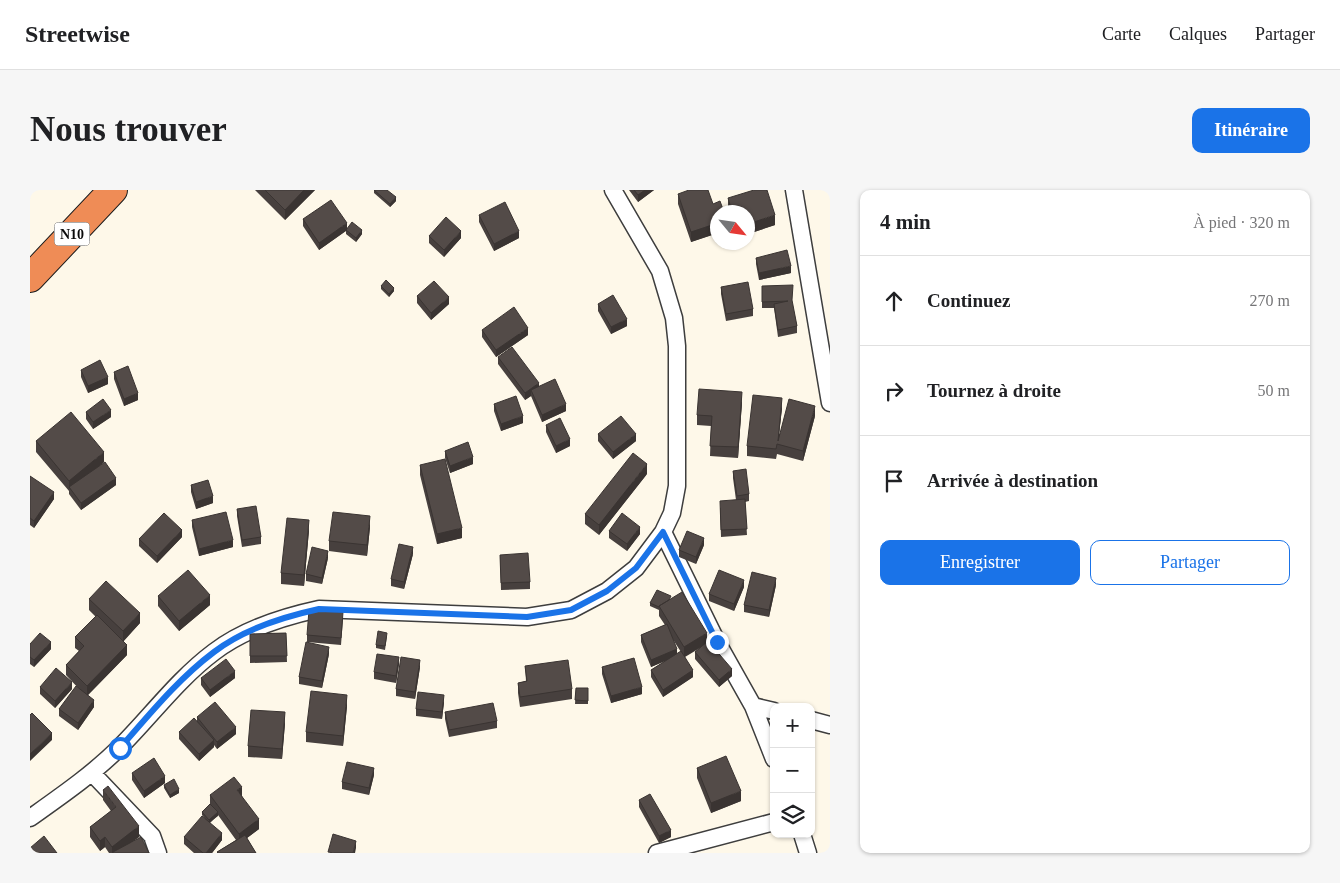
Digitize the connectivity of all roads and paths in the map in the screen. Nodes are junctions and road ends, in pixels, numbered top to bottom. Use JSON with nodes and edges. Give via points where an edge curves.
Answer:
{"nodes":[{"id":1,"x":113,"y":190,"type":"edge"},
{"id":2,"x":613,"y":190,"type":"edge"},
{"id":3,"x":794,"y":190,"type":"edge"},
{"id":4,"x":30,"y":278,"type":"edge"},
{"id":5,"x":830,"y":403,"type":"edge"},
{"id":6,"x":663,"y":532,"type":"junction"},
{"id":7,"x":753,"y":706,"type":"junction"},
{"id":8,"x":770,"y":710,"type":"edge"},
{"id":9,"x":815,"y":721,"type":"edge"},
{"id":10,"x":830,"y":725,"type":"edge"},
{"id":11,"x":770,"y":749,"type":"edge"},
{"id":12,"x":92,"y":772,"type":"junction"},
{"id":13,"x":30,"y":818,"type":"edge"},
{"id":14,"x":770,"y":823,"type":"edge"},
{"id":15,"x":803,"y":838,"type":"edge"},
{"id":16,"x":158,"y":853,"type":"edge"},
{"id":17,"x":657,"y":853,"type":"edge"},
{"id":18,"x":808,"y":853,"type":"edge"}],
"edges":[{"from":1,"to":4,"type":"highway","number":"N10"},
{"from":2,"to":6,"type":"street","via":[[660,271],[674,318],[677,486],[672,513]]},
{"from":3,"to":5,"type":"street"},
{"from":6,"to":7,"type":"street","via":[[717,642]]},
{"from":6,"to":12,"type":"street","via":[[636,568],[607,591],[571,610],[527,617],[319,609],[293,614],[250,630],[214,652],[163,699],[120,748]]},
{"from":7,"to":8,"type":"street"},
{"from":7,"to":11,"type":"street"},
{"from":9,"to":10,"type":"street"},
{"from":12,"to":13,"type":"street"},
{"from":12,"to":16,"type":"street","via":[[152,836]]},
{"from":14,"to":17,"type":"street"},
{"from":15,"to":18,"type":"street"}]}
